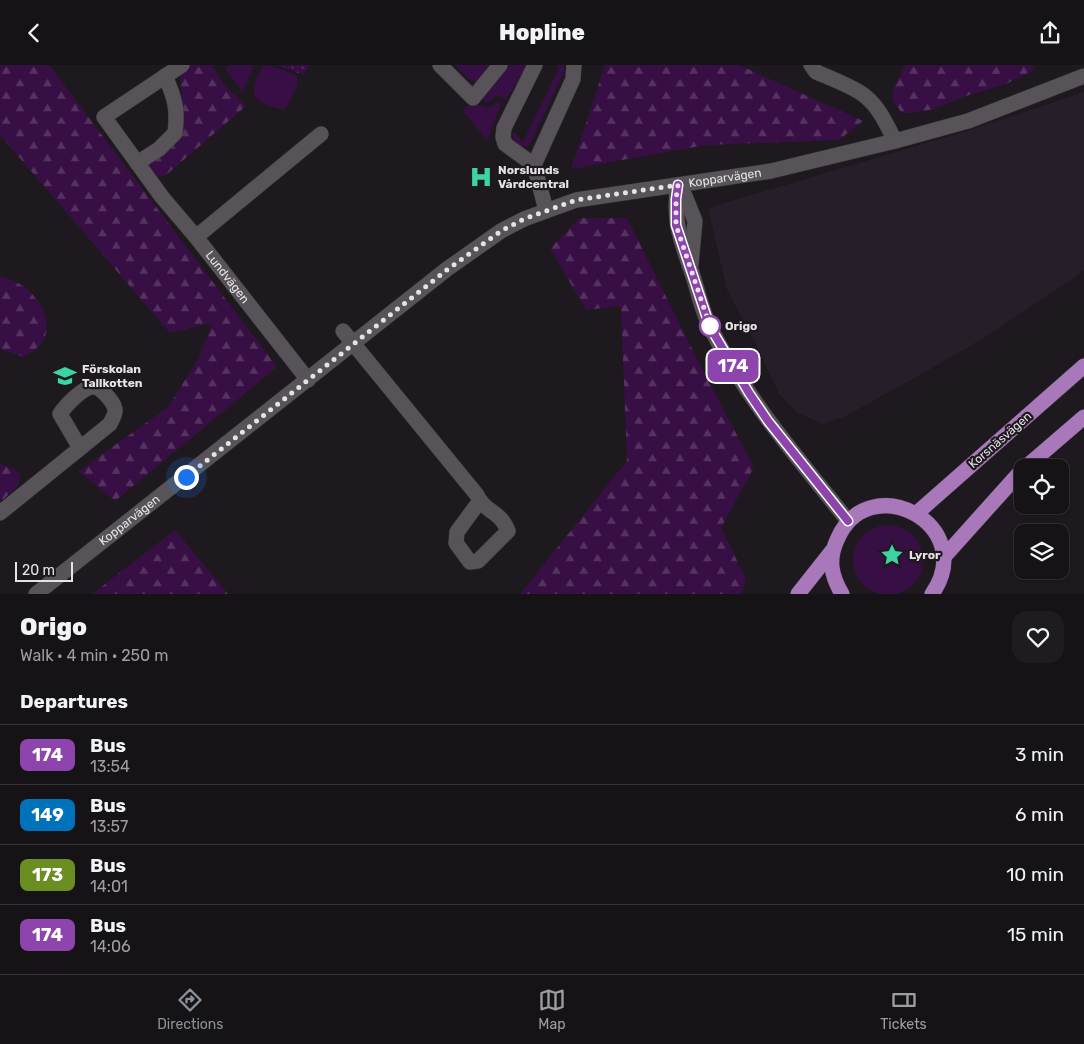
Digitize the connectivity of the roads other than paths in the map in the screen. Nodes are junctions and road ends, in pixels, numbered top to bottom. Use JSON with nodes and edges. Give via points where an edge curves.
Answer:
{"nodes":[{"id":1,"x":182,"y":65,"type":"edge"},
{"id":2,"x":440,"y":65,"type":"edge"},
{"id":3,"x":500,"y":65,"type":"edge"},
{"id":4,"x":535,"y":65,"type":"edge"},
{"id":5,"x":574,"y":65,"type":"edge"},
{"id":6,"x":811,"y":65,"type":"edge"},
{"id":7,"x":165,"y":76,"type":"junction"},
{"id":8,"x":1084,"y":76,"type":"edge"},
{"id":9,"x":321,"y":134,"type":"dead end"},
{"id":10,"x":895,"y":141,"type":"junction"},
{"id":11,"x":137,"y":163,"type":"junction"},
{"id":12,"x":534,"y":165,"type":"junction"},
{"id":13,"x":678,"y":185,"type":"junction"},
{"id":14,"x":546,"y":210,"type":"junction"},
{"id":15,"x":196,"y":237,"type":"junction"},
{"id":16,"x":343,"y":331,"type":"dead end"},
{"id":17,"x":353,"y":344,"type":"junction"},
{"id":18,"x":1084,"y":366,"type":"edge"},
{"id":19,"x":308,"y":380,"type":"junction"},
{"id":20,"x":1084,"y":417,"type":"edge"},
{"id":21,"x":80,"y":447,"type":"dead end"},
{"id":22,"x":1035,"y":459,"type":"edge"},
{"id":23,"x":1014,"y":479,"type":"edge"},
{"id":24,"x":479,"y":502,"type":"dead end"},
{"id":25,"x":0,"y":513,"type":"edge"},
{"id":26,"x":917,"y":513,"type":"junction"},
{"id":27,"x":848,"y":521,"type":"junction"},
{"id":28,"x":832,"y":551,"type":"junction"},
{"id":29,"x":944,"y":558,"type":"junction"},
{"id":30,"x":36,"y":594,"type":"edge"},
{"id":31,"x":798,"y":594,"type":"edge"},
{"id":32,"x":842,"y":594,"type":"edge"},
{"id":33,"x":932,"y":594,"type":"edge"}],
"edges":[{"from":1,"to":7,"type":"street"},
{"from":2,"to":3,"type":"street","via":[[473,98]]},
{"from":4,"to":12,"type":"street","via":[[504,128],[503,137],[505,144]]},
{"from":5,"to":12,"type":"street","via":[[574,79]]},
{"from":6,"to":10,"type":"street","via":[[816,72],[864,95]]},
{"from":7,"to":11,"type":"street","via":[[178,114],[175,133],[159,149]]},
{"from":7,"to":11,"type":"street","name":"Lundvägen","via":[[104,117]]},
{"from":8,"to":10,"type":"street","name":"Kopparvägen","via":[[968,121]]},
{"from":9,"to":15,"type":"street"},
{"from":10,"to":13,"type":"street","name":"Kopparvägen","via":[[771,171]]},
{"from":11,"to":15,"type":"street","name":"Lundvägen"},
{"from":12,"to":14,"type":"street"},
{"from":13,"to":14,"type":"street","name":"Kopparvägen","via":[[576,200]]},
{"from":13,"to":27,"type":"street","via":[[676,225],[710,327],[768,421]]},
{"from":14,"to":17,"type":"street","name":"Kopparvägen","via":[[489,238]]},
{"from":15,"to":19,"type":"street","name":"Lundvägen"},
{"from":16,"to":17,"type":"street"},
{"from":17,"to":19,"type":"street","name":"Kopparvägen"},
{"from":17,"to":24,"type":"street","via":[[477,495]]},
{"from":18,"to":26,"type":"main road","name":"Korsnäsvägen"},
{"from":19,"to":30,"type":"street","name":"Kopparvägen"},
{"from":20,"to":22,"type":"main road"},
{"from":21,"to":25,"type":"street"},
{"from":23,"to":29,"type":"main road"},
{"from":26,"to":27,"type":"main road","via":[[897,506],[876,506]]},
{"from":26,"to":29,"type":"main road","via":[[936,533]]},
{"from":27,"to":28,"type":"main road"},
{"from":28,"to":31,"type":"main road"},
{"from":28,"to":32,"type":"main road","via":[[835,581]]},
{"from":29,"to":33,"type":"main road","via":[[938,585]]}]}
